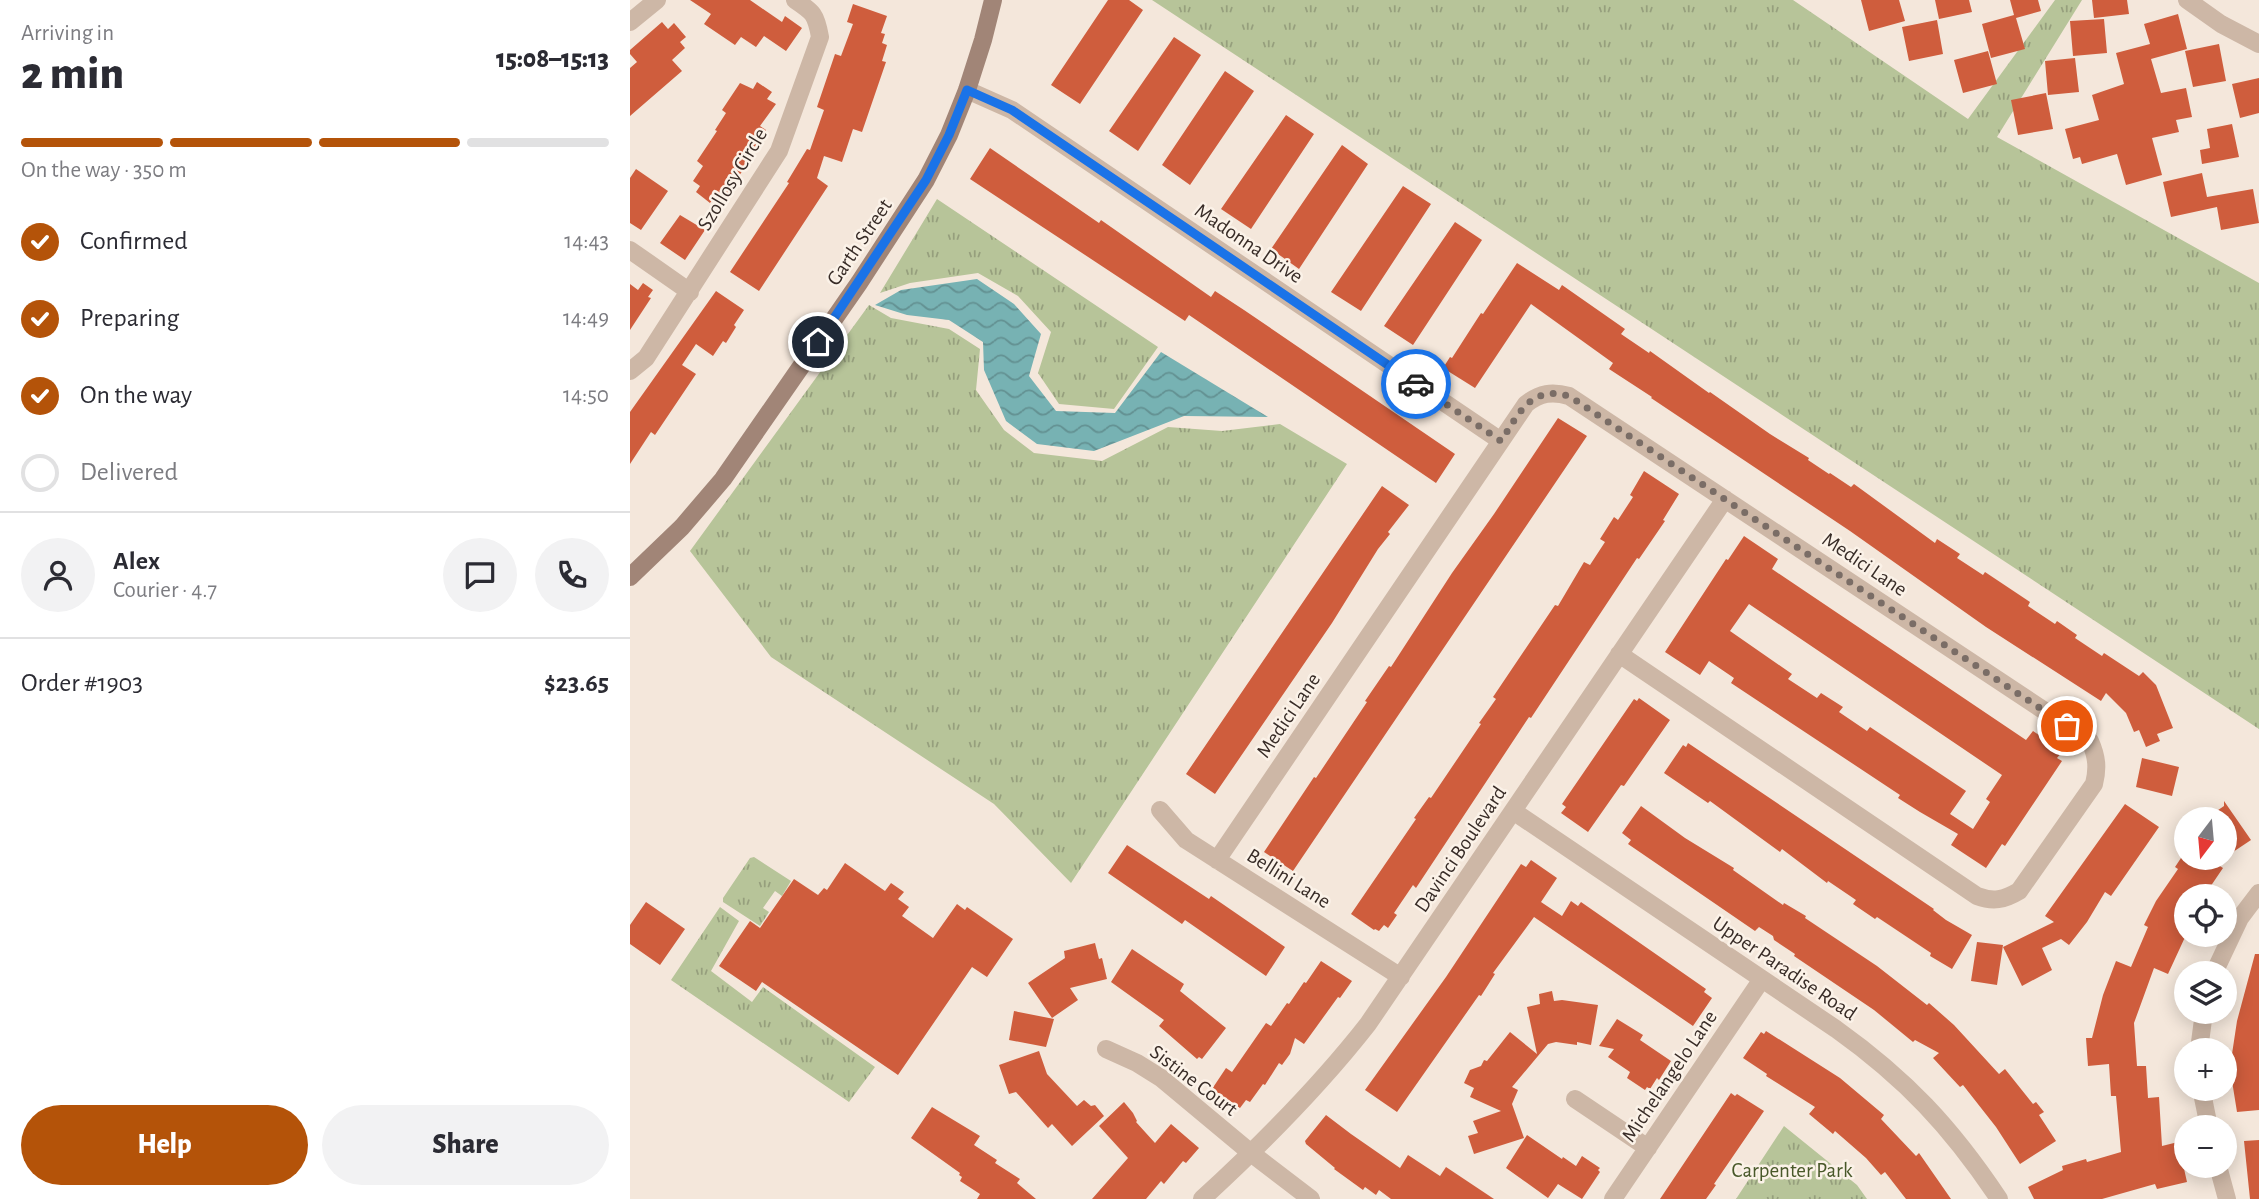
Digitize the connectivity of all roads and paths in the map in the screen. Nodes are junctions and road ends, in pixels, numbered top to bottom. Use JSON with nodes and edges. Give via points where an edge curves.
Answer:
{"nodes":[{"id":1,"x":657,"y":0,"type":"edge"},
{"id":2,"x":794,"y":0,"type":"edge"},
{"id":3,"x":993,"y":0,"type":"edge"},
{"id":4,"x":2187,"y":0,"type":"edge"},
{"id":5,"x":630,"y":22,"type":"edge"},
{"id":6,"x":2259,"y":44,"type":"edge"},
{"id":7,"x":967,"y":90,"type":"junction"},
{"id":8,"x":630,"y":250,"type":"edge"},
{"id":9,"x":690,"y":292,"type":"junction"},
{"id":10,"x":630,"y":371,"type":"edge"},
{"id":11,"x":1501,"y":441,"type":"junction"},
{"id":12,"x":1725,"y":499,"type":"junction"},
{"id":13,"x":630,"y":577,"type":"edge"},
{"id":14,"x":1619,"y":654,"type":"junction"},
{"id":15,"x":1160,"y":810,"type":"dead end"},
{"id":16,"x":1513,"y":811,"type":"junction"},
{"id":17,"x":1217,"y":860,"type":"junction"},
{"id":18,"x":2259,"y":894,"type":"edge"},
{"id":19,"x":2220,"y":961,"type":"edge"},
{"id":20,"x":1401,"y":977,"type":"junction"},
{"id":21,"x":1762,"y":979,"type":"junction"},
{"id":22,"x":1106,"y":1049,"type":"dead end"},
{"id":23,"x":1575,"y":1099,"type":"dead end"},
{"id":24,"x":1648,"y":1148,"type":"junction"},
{"id":25,"x":1251,"y":1153,"type":"junction"},
{"id":26,"x":2221,"y":1178,"type":"edge"},
{"id":27,"x":1202,"y":1199,"type":"edge"},
{"id":28,"x":1311,"y":1199,"type":"edge"},
{"id":29,"x":1613,"y":1199,"type":"edge"},
{"id":30,"x":1999,"y":1199,"type":"edge"},
{"id":31,"x":2227,"y":1199,"type":"edge"}],
"edges":[{"from":1,"to":5,"type":"street"},
{"from":2,"to":9,"type":"street","name":"Szollosy Circle","via":[[812,11],[820,37],[779,151]]},
{"from":3,"to":7,"type":"street","name":"Garth Street"},
{"from":4,"to":6,"type":"street"},
{"from":7,"to":11,"type":"street","name":"Madonna Drive","via":[[1012,110]]},
{"from":7,"to":13,"type":"street","name":"Garth Street","via":[[926,180],[852,294],[710,495]]},
{"from":8,"to":9,"type":"street"},
{"from":9,"to":10,"type":"street","name":"Szollosy Circle","via":[[646,358]]},
{"from":11,"to":12,"type":"street","name":"Medici Lane","via":[[1535,397],[1546,393],[1569,396]]},
{"from":11,"to":17,"type":"street","name":"Medici Lane"},
{"from":12,"to":14,"type":"street","name":"Davinci Boulevard"},
{"from":12,"to":14,"type":"street","name":"Medici Lane","via":[[2090,741],[2096,755],[2094,785],[2019,891],[1987,900]]},
{"from":14,"to":16,"type":"street","name":"Davinci Boulevard"},
{"from":15,"to":17,"type":"street","name":"Bellini Lane","via":[[1186,840]]},
{"from":16,"to":20,"type":"street","name":"Davinci Boulevard"},
{"from":16,"to":21,"type":"street","name":"Upper Paradise Road"},
{"from":17,"to":20,"type":"street","name":"Bellini Lane"},
{"from":18,"to":19,"type":"street","via":[[2240,918]]},
{"from":20,"to":25,"type":"street","name":"Davinci Boulevard","via":[[1331,1070]]},
{"from":21,"to":24,"type":"street","name":"Michelangelo Lane"},
{"from":21,"to":30,"type":"street","name":"Upper Paradise Road","via":[[1898,1078],[1959,1142]]},
{"from":22,"to":25,"type":"street","name":"Sistine Court","via":[[1161,1078]]},
{"from":23,"to":24,"type":"street"},
{"from":24,"to":29,"type":"street","name":"Michelangelo Lane"},
{"from":25,"to":27,"type":"street","name":"Davinci Boulevard"},
{"from":25,"to":28,"type":"street"},
{"from":26,"to":31,"type":"street"}]}
